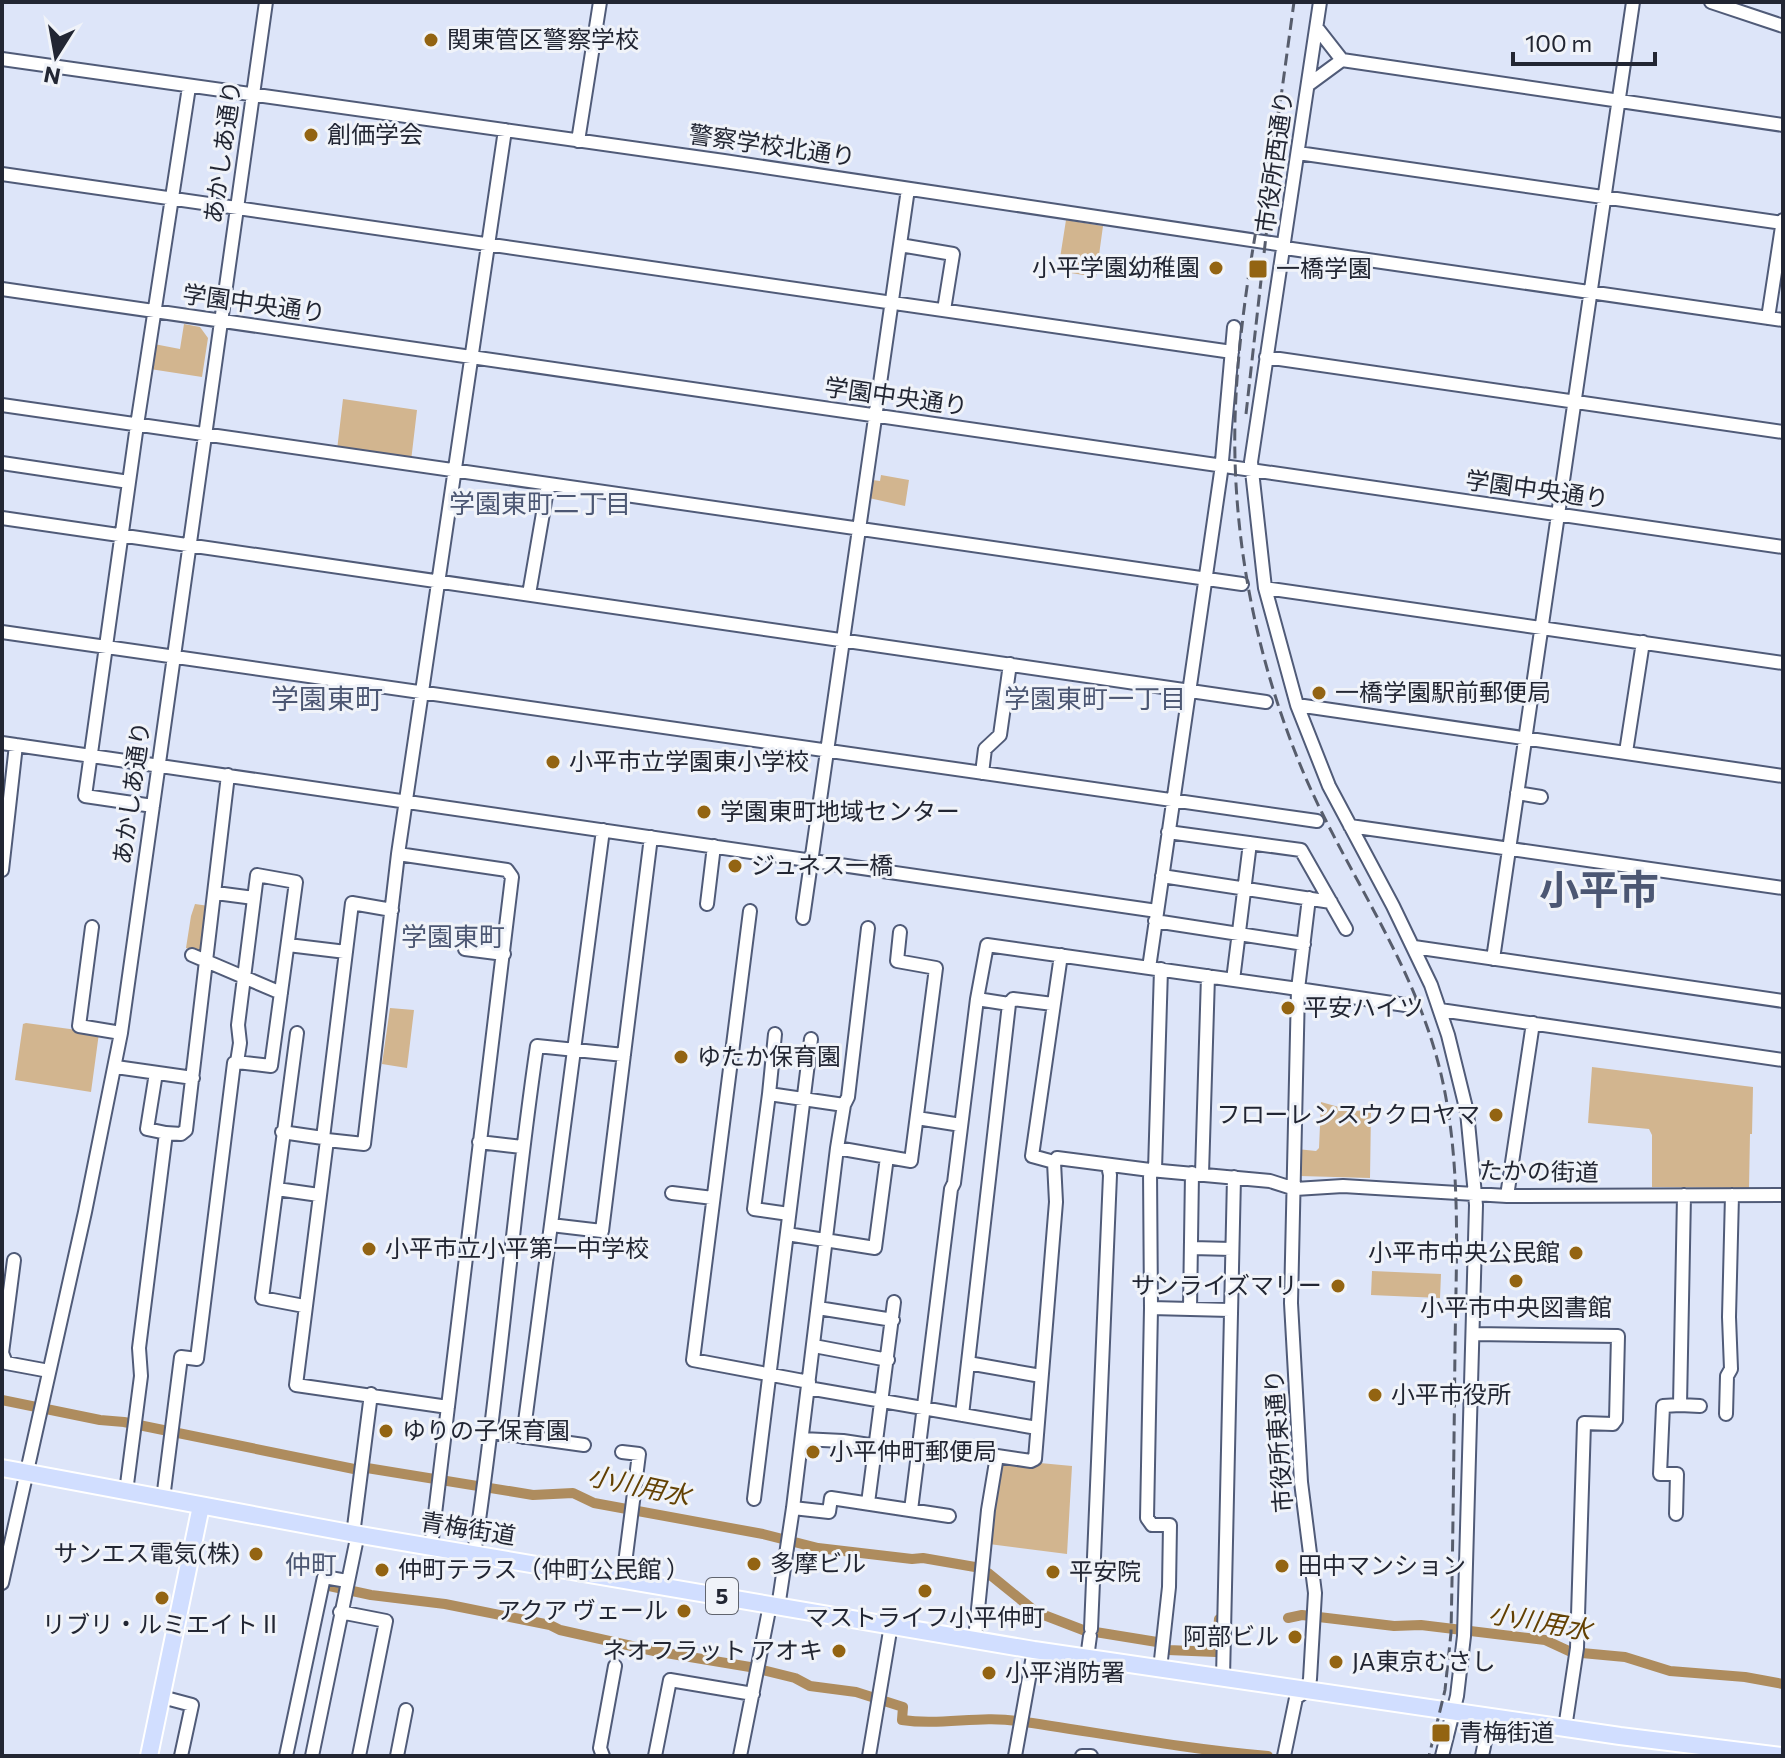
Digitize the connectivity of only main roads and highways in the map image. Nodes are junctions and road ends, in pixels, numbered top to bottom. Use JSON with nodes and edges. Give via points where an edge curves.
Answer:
{"nodes":[{"id":1,"x":2,"y":1468,"type":"edge"},
{"id":2,"x":201,"y":1506,"type":"junction"},
{"id":3,"x":149,"y":1756,"type":"edge"},
{"id":4,"x":1781,"y":1756,"type":"edge"}],
"edges":[{"from":1,"to":2,"type":"main road","name":"青梅街道","number":"5"},
{"from":2,"to":3,"type":"main road"},
{"from":2,"to":4,"type":"main road","name":"青梅街道","number":"5","via":[[1034,1650]]}]}
